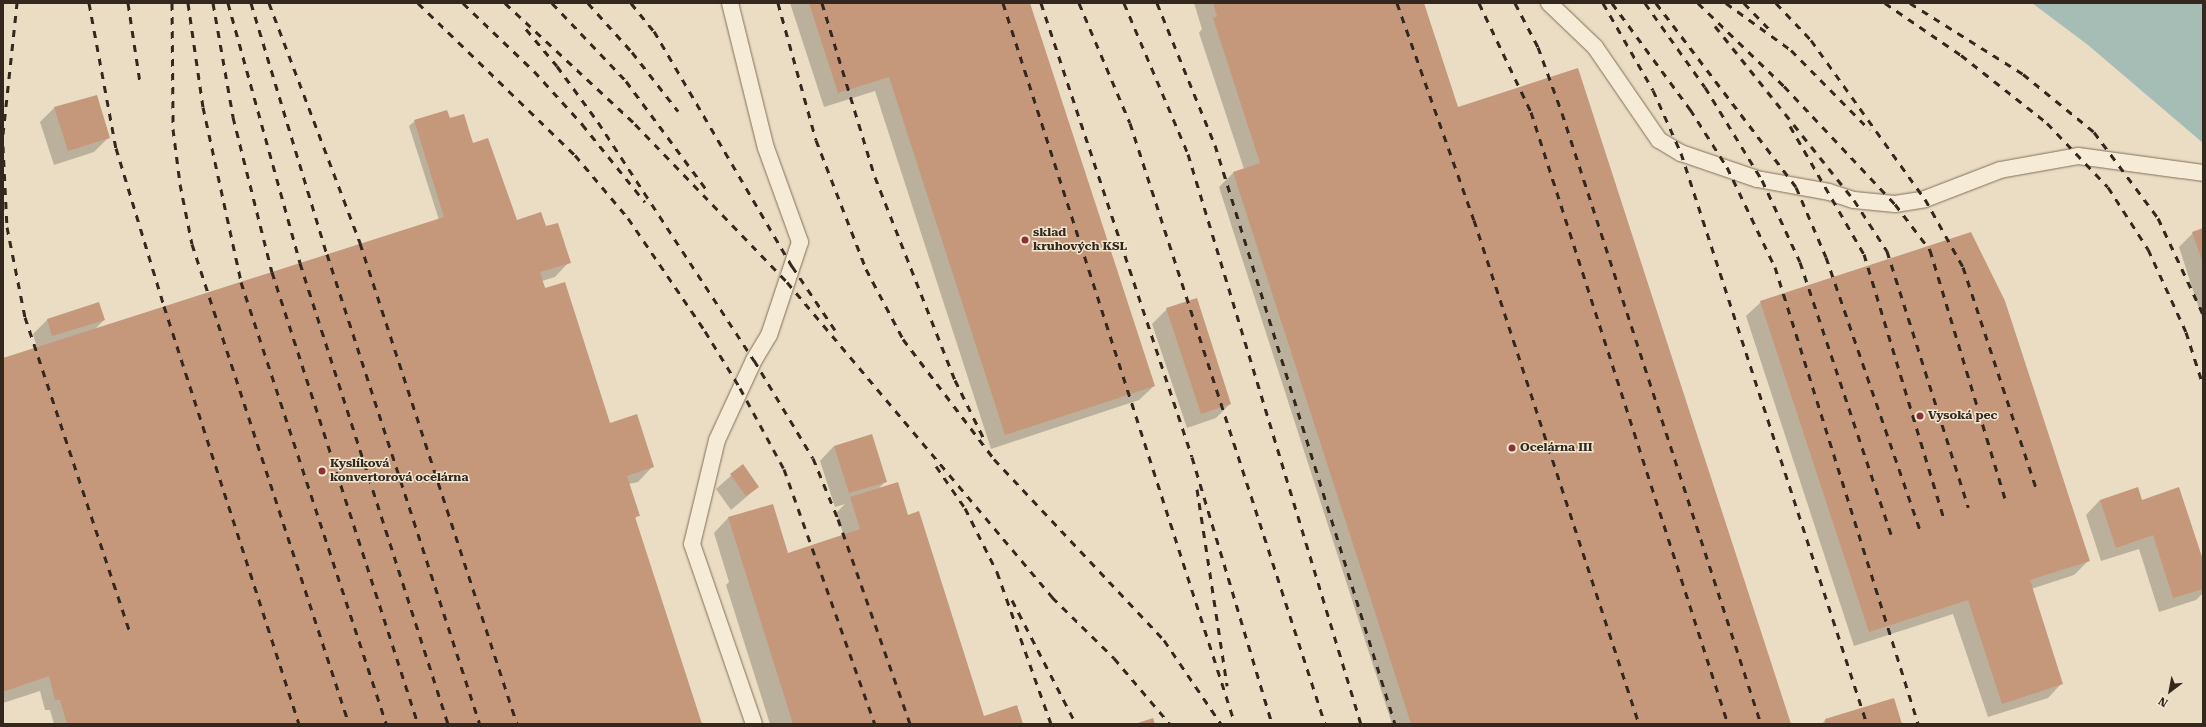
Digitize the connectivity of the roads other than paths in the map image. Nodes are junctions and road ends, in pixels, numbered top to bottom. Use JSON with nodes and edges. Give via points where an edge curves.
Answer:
{"nodes":[{"id":1,"x":730,"y":3,"type":"edge"},
{"id":2,"x":1549,"y":3,"type":"edge"},
{"id":3,"x":2203,"y":173,"type":"edge"},
{"id":4,"x":754,"y":724,"type":"edge"}],
"edges":[{"from":1,"to":4,"type":"lane","via":[[766,148],[800,242],[769,335],[754,360],[717,440],[692,544]]},
{"from":2,"to":3,"type":"lane","via":[[1595,47],[1658,140],[1681,153],[1757,179],[1829,192],[1854,200],[1895,204],[1924,199],[2000,170],[2078,156]]}]}
